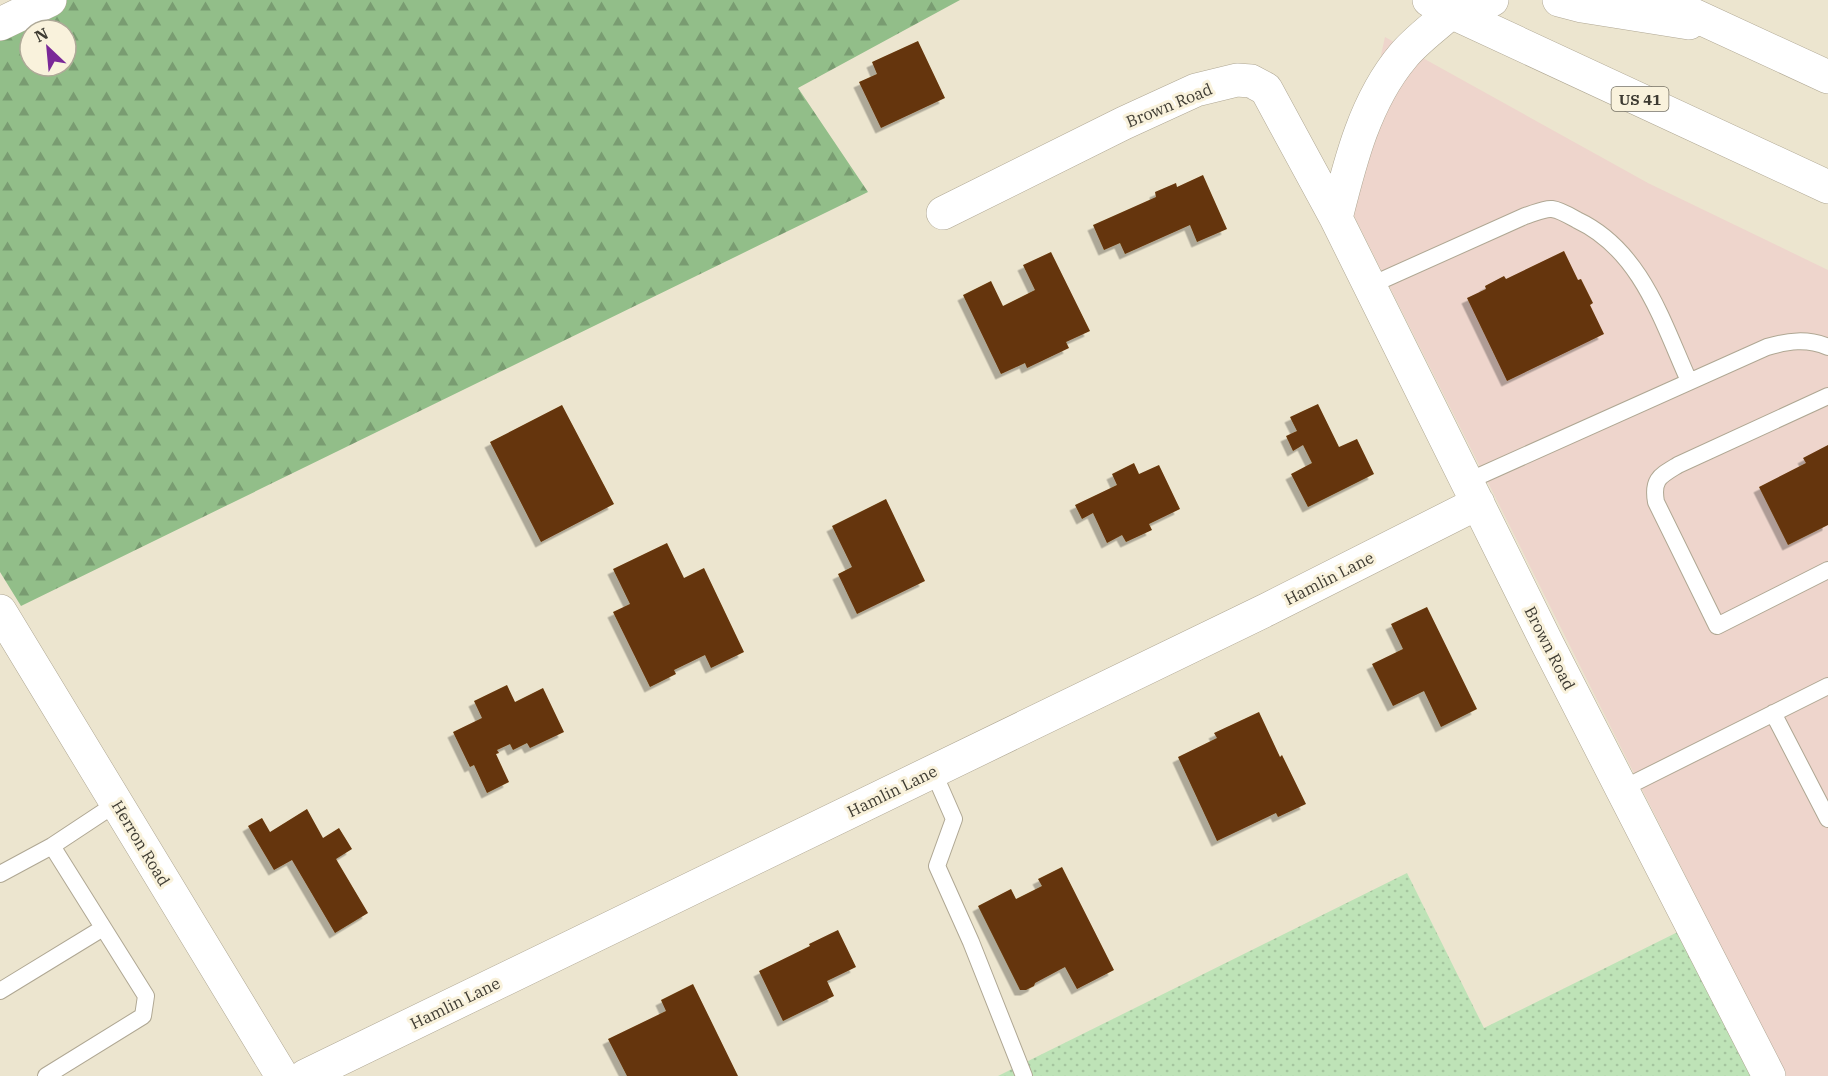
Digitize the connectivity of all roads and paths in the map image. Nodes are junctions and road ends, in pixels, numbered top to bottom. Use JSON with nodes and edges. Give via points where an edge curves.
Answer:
{"nodes":[{"id":1,"x":50,"y":0,"type":"edge"},
{"id":2,"x":1492,"y":0,"type":"edge"},
{"id":3,"x":1559,"y":0,"type":"edge"},
{"id":4,"x":1661,"y":0,"type":"edge"},
{"id":5,"x":1440,"y":6,"type":"edge"},
{"id":6,"x":0,"y":24,"type":"edge"},
{"id":7,"x":1721,"y":28,"type":"junction"},
{"id":8,"x":1828,"y":77,"type":"edge"},
{"id":9,"x":1828,"y":187,"type":"edge"},
{"id":10,"x":943,"y":213,"type":"dead end"},
{"id":11,"x":1336,"y":218,"type":"junction"},
{"id":12,"x":1369,"y":286,"type":"junction"},
{"id":13,"x":1828,"y":347,"type":"edge"},
{"id":14,"x":1689,"y":381,"type":"junction"},
{"id":15,"x":1828,"y":396,"type":"edge"},
{"id":16,"x":1472,"y":493,"type":"junction"},
{"id":17,"x":1828,"y":570,"type":"edge"},
{"id":18,"x":0,"y":611,"type":"edge"},
{"id":19,"x":1828,"y":686,"type":"edge"},
{"id":20,"x":1773,"y":713,"type":"junction"},
{"id":21,"x":933,"y":771,"type":"junction"},
{"id":22,"x":1622,"y":789,"type":"junction"},
{"id":23,"x":117,"y":803,"type":"junction"},
{"id":24,"x":1828,"y":819,"type":"edge"},
{"id":25,"x":52,"y":846,"type":"junction"},
{"id":26,"x":0,"y":874,"type":"edge"},
{"id":27,"x":103,"y":928,"type":"junction"},
{"id":28,"x":0,"y":991,"type":"edge"},
{"id":29,"x":46,"y":1076,"type":"edge"},
{"id":30,"x":282,"y":1076,"type":"edge"},
{"id":31,"x":305,"y":1076,"type":"edge"},
{"id":32,"x":1024,"y":1076,"type":"edge"},
{"id":33,"x":1769,"y":1076,"type":"edge"}],
"edges":[{"from":1,"to":6,"type":"street"},
{"from":2,"to":5,"type":"street"},
{"from":3,"to":7,"type":"street"},
{"from":4,"to":7,"type":"street"},
{"from":5,"to":9,"type":"street","number":"US 41"},
{"from":5,"to":11,"type":"street","via":[[1373,102],[1347,173]]},
{"from":7,"to":8,"type":"street"},
{"from":10,"to":11,"type":"street","name":"Brown Road","via":[[1166,104],[1197,90],[1237,80],[1251,81],[1266,89]]},
{"from":11,"to":12,"type":"street","name":"Brown Road"},
{"from":12,"to":14,"type":"lane","via":[[1525,216],[1550,209],[1594,227],[1632,264]]},
{"from":12,"to":16,"type":"street","name":"Brown Road"},
{"from":13,"to":14,"type":"lane","via":[[1793,340],[1767,346]]},
{"from":14,"to":16,"type":"lane"},
{"from":15,"to":17,"type":"lane","via":[[1678,465],[1660,476],[1654,488],[1656,502],[1717,626]]},
{"from":16,"to":21,"type":"street","name":"Hamlin Lane","via":[[1268,609]]},
{"from":16,"to":22,"type":"street","name":"Brown Road"},
{"from":18,"to":23,"type":"street","name":"Herron Road"},
{"from":19,"to":20,"type":"lane"},
{"from":20,"to":22,"type":"lane"},
{"from":20,"to":24,"type":"lane"},
{"from":21,"to":31,"type":"street","name":"Hamlin Lane"},
{"from":21,"to":32,"type":"lane","via":[[954,819],[937,866]]},
{"from":22,"to":33,"type":"street","name":"Brown Road"},
{"from":23,"to":25,"type":"lane"},
{"from":23,"to":30,"type":"street","name":"Herron Road"},
{"from":25,"to":26,"type":"lane"},
{"from":25,"to":27,"type":"lane"},
{"from":27,"to":28,"type":"lane"},
{"from":27,"to":29,"type":"lane","via":[[146,996],[142,1016]]}]}
